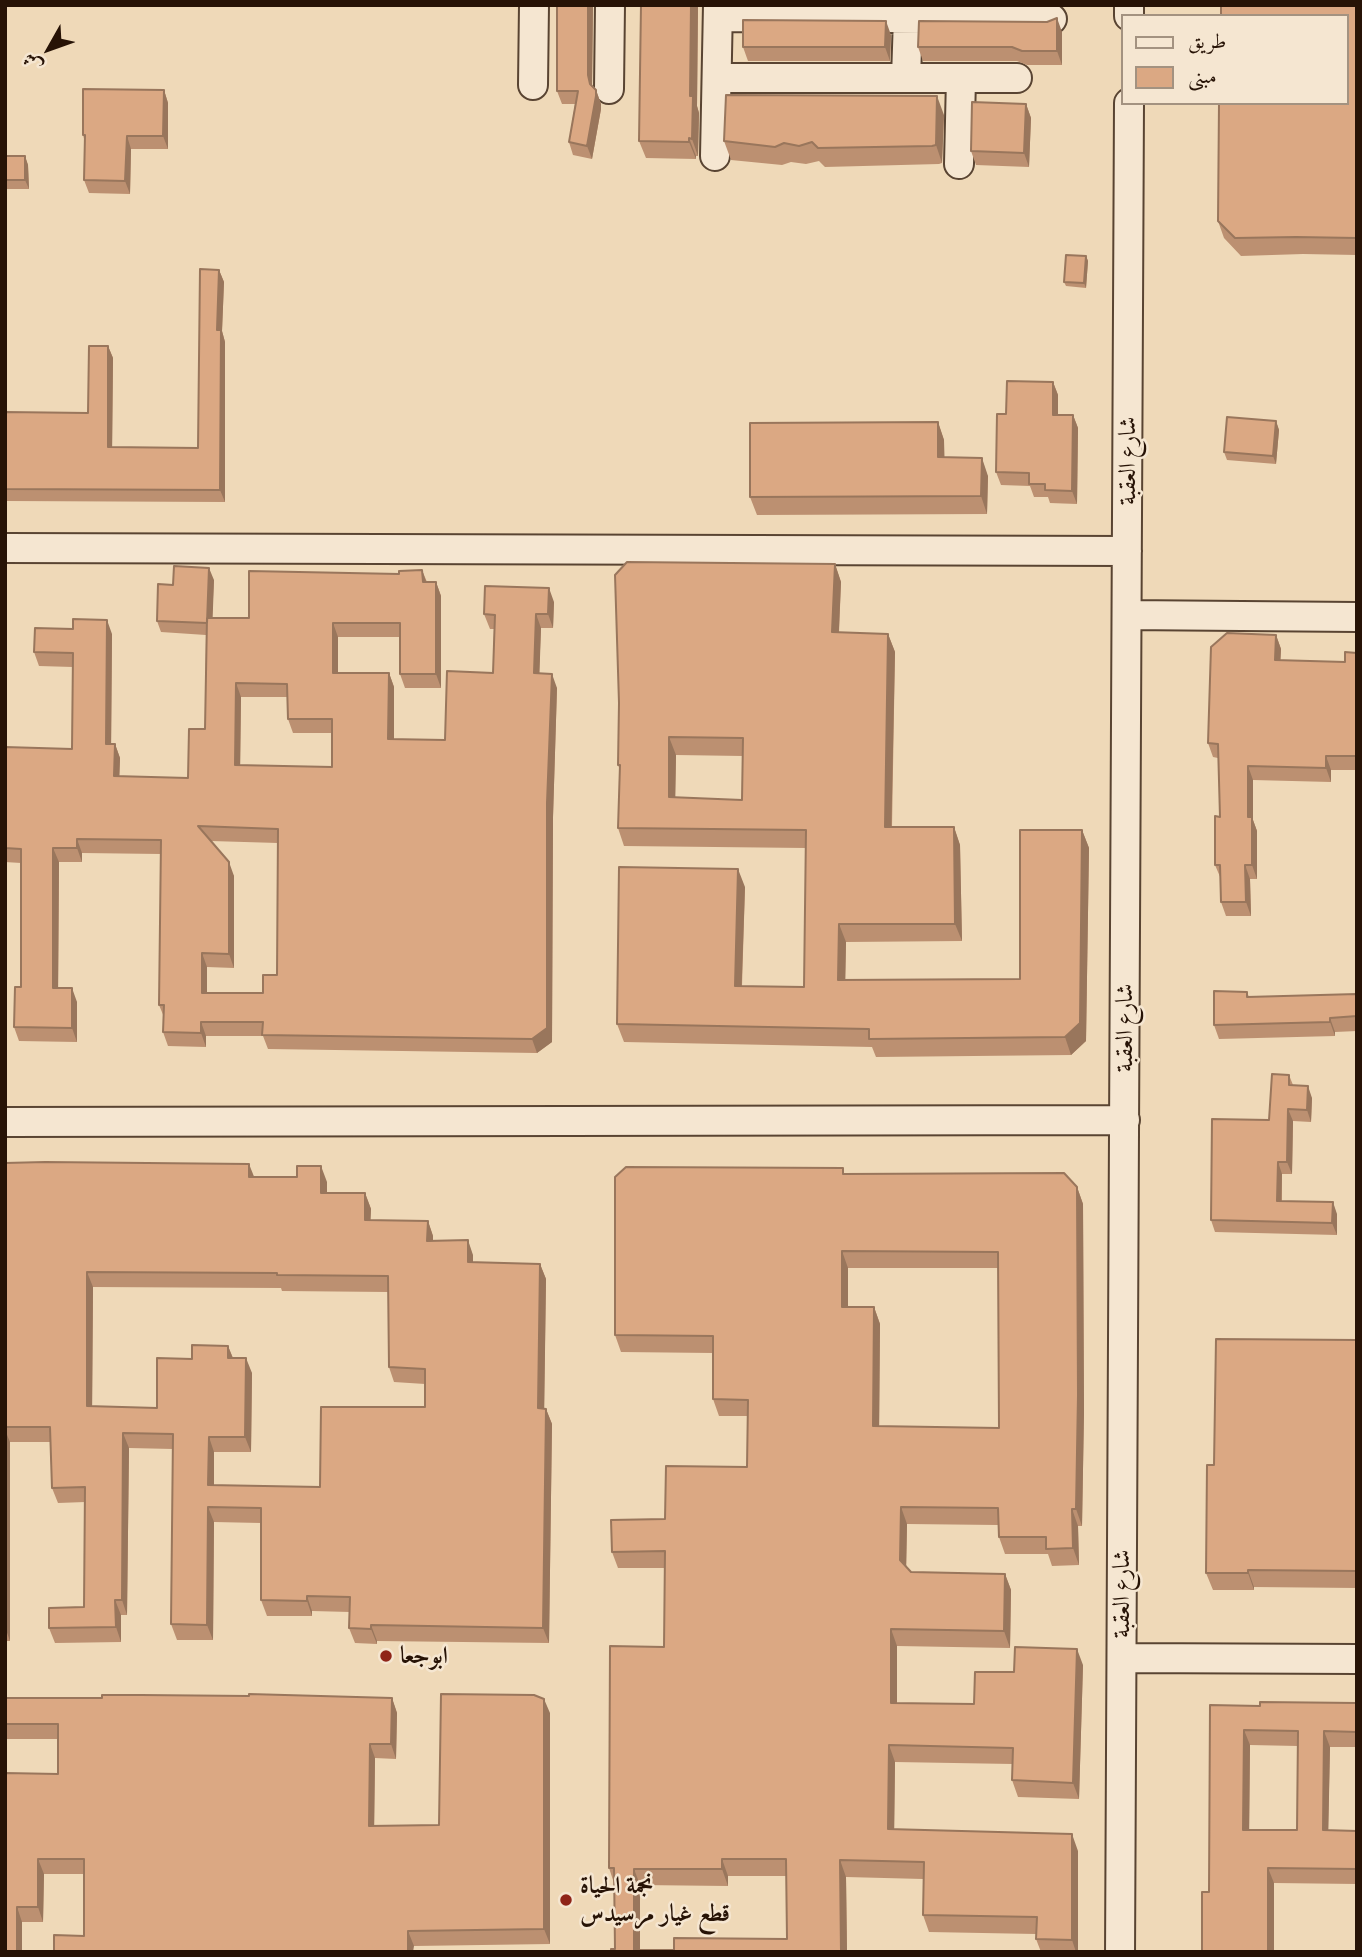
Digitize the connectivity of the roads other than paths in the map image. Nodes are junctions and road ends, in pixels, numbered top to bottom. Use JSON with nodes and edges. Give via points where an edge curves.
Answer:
{"nodes":[{"id":1,"x":534,"y":5,"type":"edge"},
{"id":2,"x":610,"y":5,"type":"edge"},
{"id":3,"x":718,"y":11,"type":"edge"},
{"id":4,"x":908,"y":18,"type":"junction"},
{"id":5,"x":1052,"y":19,"type":"edge"},
{"id":6,"x":717,"y":78,"type":"junction"},
{"id":7,"x":906,"y":78,"type":"junction"},
{"id":8,"x":961,"y":78,"type":"junction"},
{"id":9,"x":1017,"y":78,"type":"dead end"},
{"id":10,"x":533,"y":85,"type":"dead end"},
{"id":11,"x":609,"y":89,"type":"dead end"},
{"id":12,"x":1129,"y":105,"type":"edge"},
{"id":13,"x":715,"y":156,"type":"dead end"},
{"id":14,"x":959,"y":164,"type":"dead end"},
{"id":15,"x":5,"y":548,"type":"edge"},
{"id":16,"x":1127,"y":551,"type":"junction"},
{"id":17,"x":1127,"y":615,"type":"junction"},
{"id":18,"x":1357,"y":617,"type":"edge"},
{"id":19,"x":1125,"y":1120,"type":"junction"},
{"id":20,"x":5,"y":1122,"type":"edge"},
{"id":21,"x":1122,"y":1658,"type":"junction"},
{"id":22,"x":1357,"y":1658,"type":"edge"},
{"id":23,"x":1121,"y":1952,"type":"edge"}],
"edges":[{"from":1,"to":10,"type":"street"},
{"from":2,"to":11,"type":"street"},
{"from":3,"to":4,"type":"street"},
{"from":3,"to":6,"type":"street"},
{"from":4,"to":5,"type":"street"},
{"from":4,"to":7,"type":"street"},
{"from":6,"to":7,"type":"street"},
{"from":6,"to":13,"type":"street"},
{"from":7,"to":8,"type":"street"},
{"from":8,"to":9,"type":"street"},
{"from":8,"to":14,"type":"street"},
{"from":12,"to":16,"type":"street","name":"شارع العقبة"},
{"from":15,"to":16,"type":"street"},
{"from":16,"to":17,"type":"street","name":"شارع العقبة"},
{"from":17,"to":18,"type":"street"},
{"from":17,"to":19,"type":"street","name":"شارع العقبة"},
{"from":19,"to":20,"type":"street"},
{"from":19,"to":21,"type":"street","name":"شارع العقبة"},
{"from":21,"to":22,"type":"street"},
{"from":21,"to":23,"type":"street","name":"شارع العقبة"}]}
